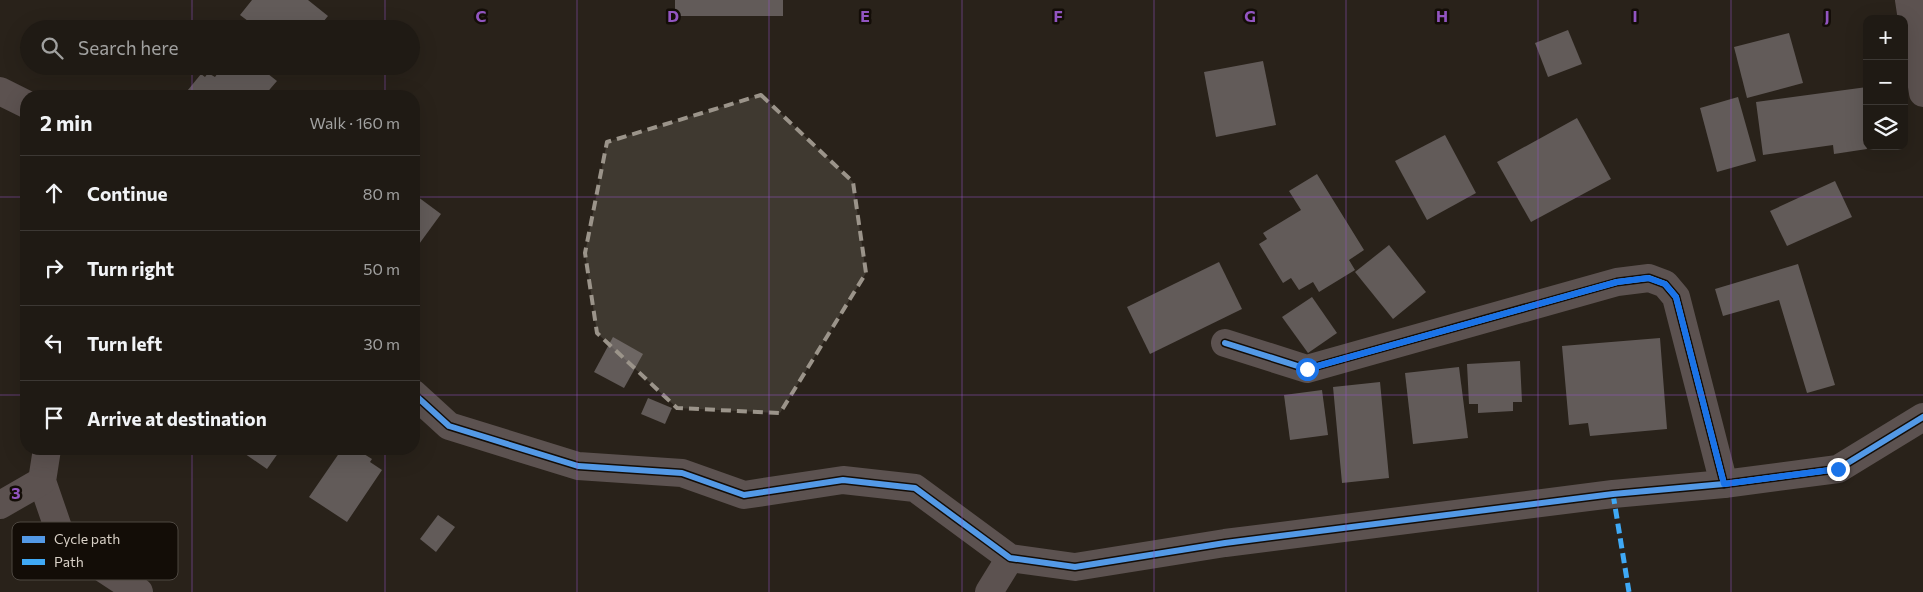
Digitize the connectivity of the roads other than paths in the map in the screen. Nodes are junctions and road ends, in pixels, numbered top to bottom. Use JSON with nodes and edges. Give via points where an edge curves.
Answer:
{"nodes":[{"id":1,"x":1909,"y":0,"type":"edge"},
{"id":2,"x":0,"y":91,"type":"edge"},
{"id":3,"x":1923,"y":94,"type":"edge"},
{"id":4,"x":20,"y":101,"type":"edge"},
{"id":5,"x":1225,"y":343,"type":"dead end"},
{"id":6,"x":420,"y":399,"type":"edge"},
{"id":7,"x":1923,"y":417,"type":"edge"},
{"id":8,"x":45,"y":455,"type":"edge"},
{"id":9,"x":42,"y":481,"type":"junction"},
{"id":10,"x":1724,"y":484,"type":"junction"},
{"id":11,"x":0,"y":504,"type":"edge"},
{"id":12,"x":56,"y":522,"type":"edge"},
{"id":13,"x":1010,"y":558,"type":"junction"},
{"id":14,"x":122,"y":580,"type":"edge"},
{"id":15,"x":140,"y":592,"type":"edge"},
{"id":16,"x":989,"y":592,"type":"edge"}],
"edges":[{"from":1,"to":3,"type":"street"},
{"from":2,"to":4,"type":"street"},
{"from":5,"to":10,"type":"street","via":[[1307,369],[1617,282],[1648,278],[1665,284],[1676,297]]},
{"from":6,"to":13,"type":"street","via":[[450,426],[578,466],[682,473],[744,495],[843,480],[915,488]]},
{"from":7,"to":10,"type":"street","via":[[1838,469]]},
{"from":8,"to":9,"type":"street"},
{"from":9,"to":11,"type":"street"},
{"from":9,"to":12,"type":"street"},
{"from":10,"to":13,"type":"street","via":[[1613,494],[1244,540],[1074,567]]},
{"from":13,"to":16,"type":"street"},
{"from":14,"to":15,"type":"street"}]}
